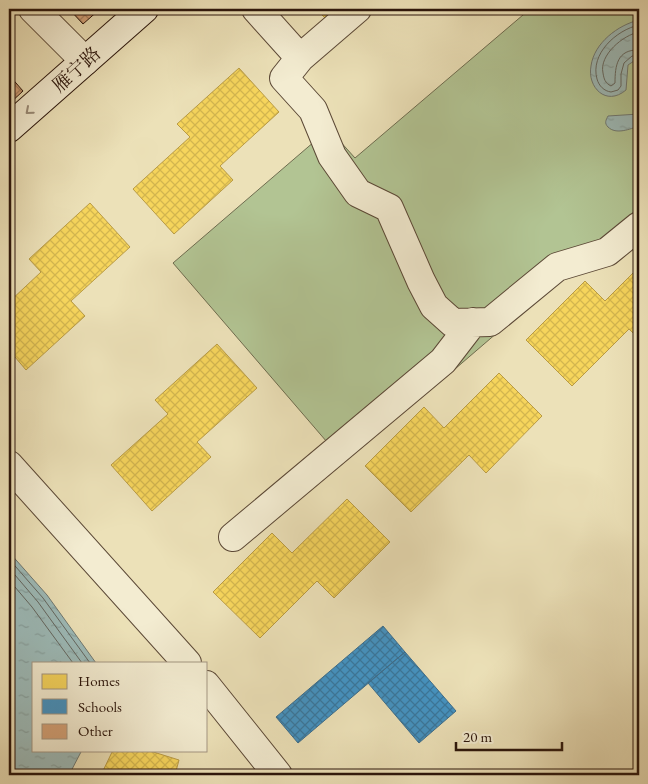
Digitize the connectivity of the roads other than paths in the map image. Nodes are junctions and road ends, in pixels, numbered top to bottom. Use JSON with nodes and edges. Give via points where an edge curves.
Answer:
{"nodes":[{"id":1,"x":33,"y":9,"type":"edge"},
{"id":2,"x":144,"y":9,"type":"edge"},
{"id":3,"x":256,"y":9,"type":"edge"},
{"id":4,"x":357,"y":9,"type":"edge"},
{"id":5,"x":300,"y":58,"type":"junction"},
{"id":6,"x":85,"y":61,"type":"junction"},
{"id":7,"x":9,"y":128,"type":"edge"},
{"id":8,"x":639,"y":226,"type":"edge"},
{"id":9,"x":474,"y":322,"type":"junction"},
{"id":10,"x":9,"y":464,"type":"edge"},
{"id":11,"x":234,"y":538,"type":"dead end"},
{"id":12,"x":186,"y":662,"type":"edge"},
{"id":13,"x":208,"y":688,"type":"edge"},
{"id":14,"x":278,"y":775,"type":"edge"}],
"edges":[{"from":1,"to":6,"type":"street"},
{"from":2,"to":6,"type":"street","name":"雁宁路"},
{"from":3,"to":5,"type":"street"},
{"from":4,"to":5,"type":"street"},
{"from":5,"to":9,"type":"street","via":[[284,78],[312,110],[332,156],[358,193],[389,208],[434,306],[453,323]]},
{"from":6,"to":7,"type":"street","name":"雁宁路","one_way":true},
{"from":8,"to":9,"type":"street","via":[[607,252],[557,267],[490,322]]},
{"from":9,"to":11,"type":"street","via":[[443,361]]},
{"from":10,"to":12,"type":"street"},
{"from":13,"to":14,"type":"street"}]}
